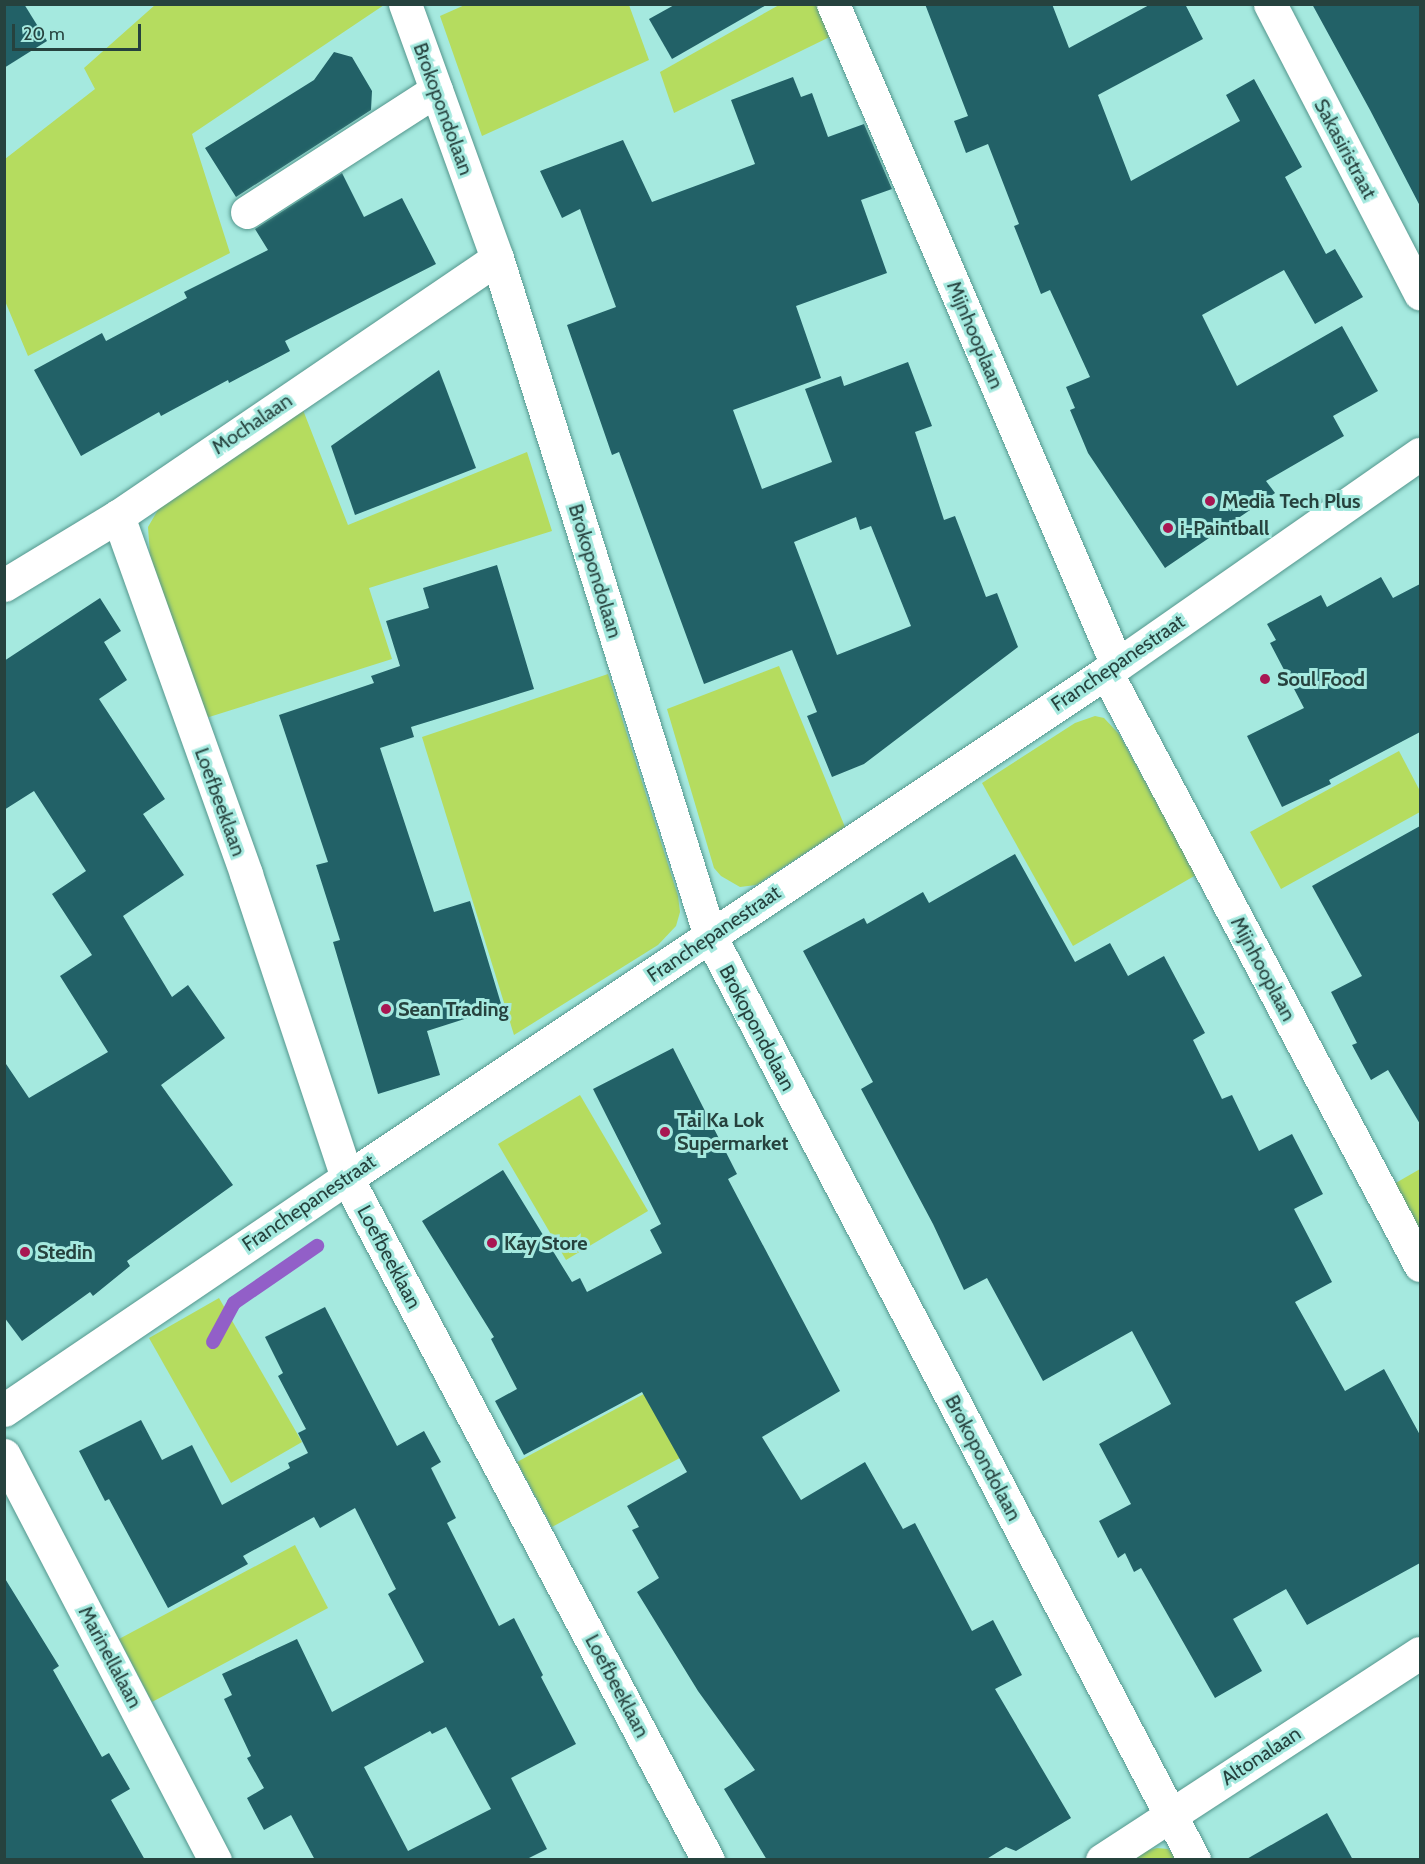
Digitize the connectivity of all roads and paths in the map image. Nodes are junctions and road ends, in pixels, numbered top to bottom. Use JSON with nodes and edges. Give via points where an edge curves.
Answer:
{"nodes":[{"id":1,"x":405,"y":4,"type":"edge"},
{"id":2,"x":833,"y":4,"type":"edge"},
{"id":3,"x":1270,"y":4,"type":"edge"},
{"id":4,"x":436,"y":90,"type":"junction"},
{"id":5,"x":247,"y":212,"type":"dead end"},
{"id":6,"x":497,"y":258,"type":"junction"},
{"id":7,"x":1420,"y":293,"type":"edge"},
{"id":8,"x":1420,"y":454,"type":"edge"},
{"id":9,"x":118,"y":516,"type":"junction"},
{"id":10,"x":4,"y":585,"type":"edge"},
{"id":11,"x":1111,"y":668,"type":"junction"},
{"id":12,"x":710,"y":936,"type":"junction"},
{"id":13,"x":347,"y":1178,"type":"junction"},
{"id":14,"x":1420,"y":1265,"type":"edge"},
{"id":15,"x":4,"y":1410,"type":"edge"},
{"id":16,"x":4,"y":1455,"type":"edge"},
{"id":17,"x":1420,"y":1653,"type":"edge"},
{"id":18,"x":1170,"y":1816,"type":"junction"},
{"id":19,"x":215,"y":1860,"type":"edge"},
{"id":20,"x":708,"y":1860,"type":"edge"},
{"id":21,"x":1102,"y":1860,"type":"edge"},
{"id":22,"x":1194,"y":1860,"type":"edge"}],
"edges":[{"from":1,"to":4,"type":"street","name":"Brokopondolaan"},
{"from":2,"to":11,"type":"street","name":"Mijnhooplaan"},
{"from":3,"to":7,"type":"street","name":"Sakasiristraat"},
{"from":4,"to":5,"type":"street"},
{"from":4,"to":6,"type":"street","name":"Brokopondolaan"},
{"from":6,"to":9,"type":"street","name":"Mochalaan"},
{"from":6,"to":12,"type":"street","name":"Brokopondolaan"},
{"from":8,"to":11,"type":"street","name":"Franchepanestraat"},
{"from":9,"to":10,"type":"street","name":"Mochalaan"},
{"from":9,"to":13,"type":"street","name":"Loefbeeklaan","via":[[246,874]]},
{"from":11,"to":12,"type":"street","name":"Franchepanestraat"},
{"from":11,"to":14,"type":"street","name":"Mijnhooplaan"},
{"from":12,"to":13,"type":"street","name":"Franchepanestraat"},
{"from":12,"to":18,"type":"street","name":"Brokopondolaan"},
{"from":13,"to":15,"type":"street","name":"Franchepanestraat"},
{"from":13,"to":20,"type":"street","name":"Loefbeeklaan"},
{"from":16,"to":19,"type":"street","name":"Marinellalaan"},
{"from":17,"to":18,"type":"street","name":"Altonalaan"},
{"from":18,"to":21,"type":"street","name":"Altonalaan"},
{"from":18,"to":22,"type":"street","name":"Brokopondolaan"}]}
